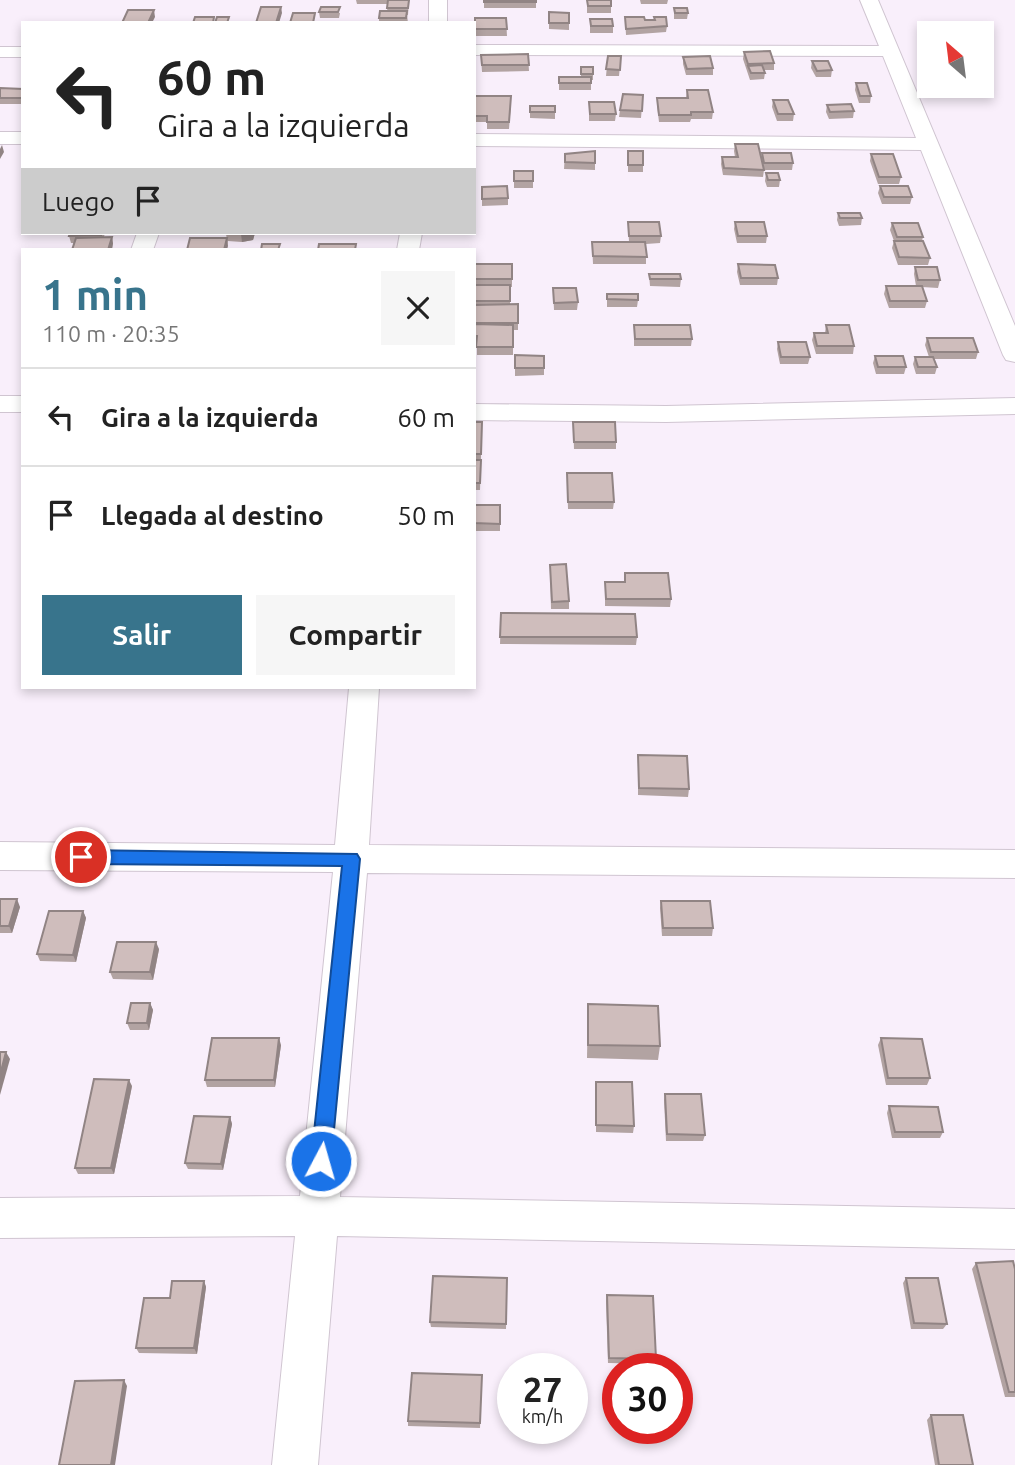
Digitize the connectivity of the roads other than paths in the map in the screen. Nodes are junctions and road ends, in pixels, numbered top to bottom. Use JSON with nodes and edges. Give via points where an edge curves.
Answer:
{"nodes":[{"id":1,"x":439,"y":0,"type":"edge"},
{"id":2,"x":869,"y":0,"type":"edge"},
{"id":3,"x":438,"y":21,"type":"edge"},
{"id":4,"x":476,"y":50,"type":"edge"},
{"id":5,"x":891,"y":51,"type":"junction"},
{"id":6,"x":0,"y":52,"type":"edge"},
{"id":7,"x":21,"y":52,"type":"edge"},
{"id":8,"x":0,"y":138,"type":"edge"},
{"id":9,"x":21,"y":138,"type":"edge"},
{"id":10,"x":476,"y":140,"type":"edge"},
{"id":11,"x":930,"y":144,"type":"junction"},
{"id":12,"x":1015,"y":355,"type":"edge"},
{"id":13,"x":0,"y":404,"type":"edge"},
{"id":14,"x":21,"y":404,"type":"edge"},
{"id":15,"x":1015,"y":406,"type":"edge"},
{"id":16,"x":476,"y":412,"type":"edge"},
{"id":17,"x":364,"y":689,"type":"edge"},
{"id":18,"x":0,"y":856,"type":"edge"},
{"id":19,"x":351,"y":859,"type":"junction"},
{"id":20,"x":1015,"y":864,"type":"edge"},
{"id":21,"x":316,"y":1216,"type":"junction"},
{"id":22,"x":0,"y":1218,"type":"edge"},
{"id":23,"x":1015,"y":1229,"type":"edge"},
{"id":24,"x":295,"y":1465,"type":"edge"}],
"edges":[{"from":1,"to":3,"type":"street"},
{"from":2,"to":5,"type":"street"},
{"from":4,"to":5,"type":"street"},
{"from":5,"to":11,"type":"street"},
{"from":6,"to":7,"type":"street"},
{"from":8,"to":9,"type":"street"},
{"from":10,"to":11,"type":"street"},
{"from":11,"to":12,"type":"street"},
{"from":13,"to":14,"type":"street"},
{"from":15,"to":16,"type":"street","via":[[666,414]]},
{"from":17,"to":19,"type":"street"},
{"from":18,"to":19,"type":"street"},
{"from":19,"to":20,"type":"street"},
{"from":19,"to":21,"type":"street"},
{"from":21,"to":22,"type":"street"},
{"from":21,"to":23,"type":"street"},
{"from":21,"to":24,"type":"street"}]}
